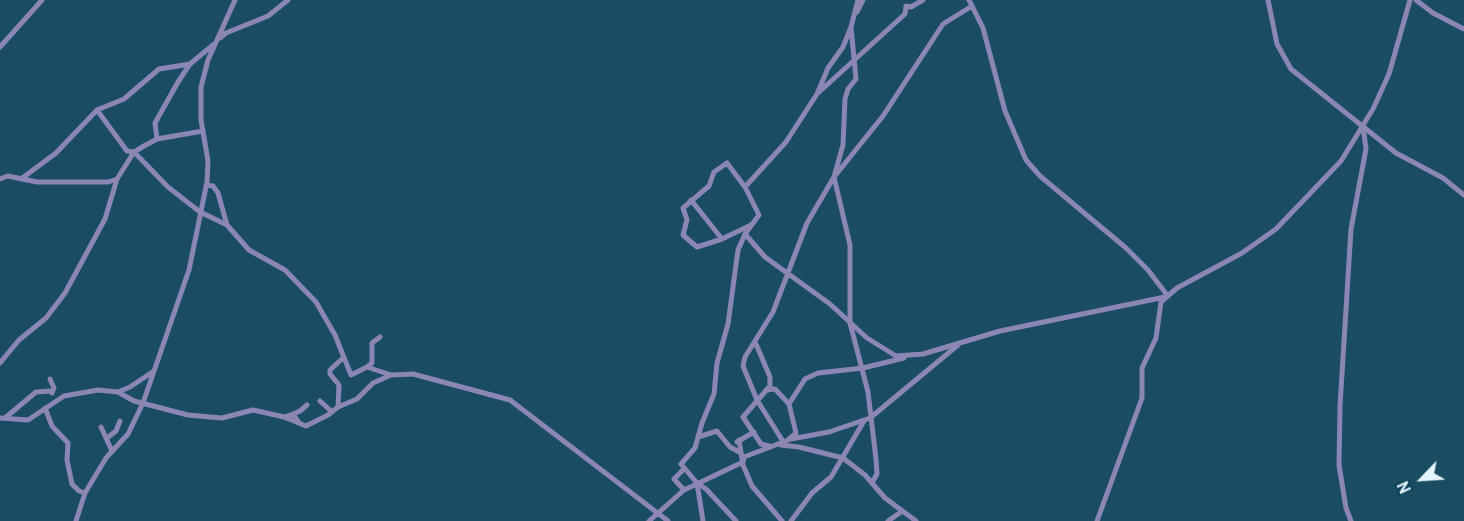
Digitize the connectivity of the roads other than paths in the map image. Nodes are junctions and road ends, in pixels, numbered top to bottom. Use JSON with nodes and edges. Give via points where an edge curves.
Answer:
{"nodes":[{"id":1,"x":42,"y":0,"type":"edge"},
{"id":2,"x":235,"y":0,"type":"edge"},
{"id":3,"x":288,"y":0,"type":"edge"},
{"id":4,"x":858,"y":0,"type":"edge"},
{"id":5,"x":863,"y":0,"type":"edge"},
{"id":6,"x":923,"y":0,"type":"edge"},
{"id":7,"x":1268,"y":0,"type":"edge"},
{"id":8,"x":1410,"y":0,"type":"edge"},
{"id":9,"x":1416,"y":0,"type":"edge"},
{"id":10,"x":970,"y":3,"type":"edge"},
{"id":11,"x":855,"y":14,"type":"junction"},
{"id":12,"x":851,"y":27,"type":"junction"},
{"id":13,"x":1464,"y":29,"type":"edge"},
{"id":14,"x":217,"y":41,"type":"junction"},
{"id":15,"x":0,"y":47,"type":"edge"},
{"id":16,"x":855,"y":62,"type":"junction"},
{"id":17,"x":190,"y":64,"type":"junction"},
{"id":18,"x":817,"y":94,"type":"junction"},
{"id":19,"x":97,"y":110,"type":"junction"},
{"id":20,"x":1363,"y":126,"type":"junction"},
{"id":21,"x":202,"y":131,"type":"junction"},
{"id":22,"x":157,"y":140,"type":"junction"},
{"id":23,"x":134,"y":152,"type":"junction"},
{"id":24,"x":834,"y":177,"type":"junction"},
{"id":25,"x":0,"y":179,"type":"edge"},
{"id":26,"x":21,"y":179,"type":"junction"},
{"id":27,"x":117,"y":179,"type":"junction"},
{"id":28,"x":206,"y":185,"type":"junction"},
{"id":29,"x":745,"y":187,"type":"junction"},
{"id":30,"x":1463,"y":193,"type":"edge"},
{"id":31,"x":691,"y":200,"type":"junction"},
{"id":32,"x":200,"y":212,"type":"junction"},
{"id":33,"x":226,"y":225,"type":"junction"},
{"id":34,"x":751,"y":225,"type":"junction"},
{"id":35,"x":745,"y":234,"type":"junction"},
{"id":36,"x":722,"y":239,"type":"junction"},
{"id":37,"x":787,"y":273,"type":"junction"},
{"id":38,"x":1166,"y":296,"type":"junction"},
{"id":39,"x":850,"y":324,"type":"junction"},
{"id":40,"x":380,"y":337,"type":"dead end"},
{"id":41,"x":963,"y":343,"type":"junction"},
{"id":42,"x":756,"y":344,"type":"junction"},
{"id":43,"x":908,"y":356,"type":"junction"},
{"id":44,"x":343,"y":358,"type":"junction"},
{"id":45,"x":0,"y":363,"type":"edge"},
{"id":46,"x":369,"y":365,"type":"junction"},
{"id":47,"x":863,"y":368,"type":"junction"},
{"id":48,"x":374,"y":370,"type":"junction"},
{"id":49,"x":154,"y":371,"type":"junction"},
{"id":50,"x":391,"y":375,"type":"junction"},
{"id":51,"x":50,"y":379,"type":"dead end"},
{"id":52,"x":373,"y":383,"type":"junction"},
{"id":53,"x":766,"y":390,"type":"junction"},
{"id":54,"x":51,"y":391,"type":"junction"},
{"id":55,"x":118,"y":392,"type":"junction"},
{"id":56,"x":54,"y":400,"type":"junction"},
{"id":57,"x":757,"y":400,"type":"junction"},
{"id":58,"x":320,"y":401,"type":"dead end"},
{"id":59,"x":143,"y":403,"type":"junction"},
{"id":60,"x":789,"y":404,"type":"junction"},
{"id":61,"x":307,"y":405,"type":"dead end"},
{"id":62,"x":338,"y":407,"type":"junction"},
{"id":63,"x":45,"y":408,"type":"junction"},
{"id":64,"x":300,"y":411,"type":"junction"},
{"id":65,"x":329,"y":413,"type":"junction"},
{"id":66,"x":293,"y":414,"type":"junction"},
{"id":67,"x":284,"y":417,"type":"junction"},
{"id":68,"x":2,"y":418,"type":"edge"},
{"id":69,"x":870,"y":418,"type":"junction"},
{"id":70,"x":120,"y":421,"type":"dead end"},
{"id":71,"x":299,"y":422,"type":"junction"},
{"id":72,"x":864,"y":422,"type":"junction"},
{"id":73,"x":101,"y":427,"type":"dead end"},
{"id":74,"x":754,"y":432,"type":"junction"},
{"id":75,"x":698,"y":437,"type":"junction"},
{"id":76,"x":107,"y":438,"type":"junction"},
{"id":77,"x":739,"y":440,"type":"junction"},
{"id":78,"x":784,"y":443,"type":"junction"},
{"id":79,"x":733,"y":447,"type":"junction"},
{"id":80,"x":112,"y":451,"type":"junction"},
{"id":81,"x":742,"y":457,"type":"junction"},
{"id":82,"x":843,"y":458,"type":"junction"},
{"id":83,"x":684,"y":469,"type":"junction"},
{"id":84,"x":697,"y":483,"type":"junction"},
{"id":85,"x":873,"y":483,"type":"junction"},
{"id":86,"x":684,"y":490,"type":"junction"},
{"id":87,"x":86,"y":494,"type":"junction"},
{"id":88,"x":674,"y":500,"type":"junction"},
{"id":89,"x":901,"y":512,"type":"junction"},
{"id":90,"x":660,"y":513,"type":"junction"},
{"id":91,"x":667,"y":520,"type":"edge"},
{"id":92,"x":76,"y":521,"type":"edge"},
{"id":93,"x":649,"y":521,"type":"edge"},
{"id":94,"x":703,"y":521,"type":"edge"},
{"id":95,"x":736,"y":521,"type":"edge"},
{"id":96,"x":782,"y":521,"type":"edge"},
{"id":97,"x":791,"y":521,"type":"edge"},
{"id":98,"x":888,"y":521,"type":"edge"},
{"id":99,"x":916,"y":521,"type":"edge"},
{"id":100,"x":1097,"y":521,"type":"edge"},
{"id":101,"x":1351,"y":521,"type":"edge"}],
"edges":[{"from":1,"to":15,"type":"street"},
{"from":2,"to":14,"type":"street"},
{"from":3,"to":14,"type":"street","via":[[268,16],[226,33]]},
{"from":4,"to":11,"type":"street"},
{"from":5,"to":11,"type":"street"},
{"from":6,"to":16,"type":"street","via":[[906,6],[905,14]]},
{"from":7,"to":20,"type":"street","via":[[1277,44],[1291,69]]},
{"from":8,"to":20,"type":"street","via":[[1389,74]]},
{"from":9,"to":13,"type":"street","via":[[1433,14]]},
{"from":10,"to":24,"type":"street","via":[[943,24],[883,116]]},
{"from":10,"to":38,"type":"street","via":[[983,28],[1005,111],[1026,160],[1148,270]]},
{"from":11,"to":12,"type":"street"},
{"from":12,"to":16,"type":"street"},
{"from":12,"to":18,"type":"street"},
{"from":14,"to":17,"type":"street"},
{"from":14,"to":21,"type":"street","via":[[201,87]]},
{"from":16,"to":18,"type":"street"},
{"from":16,"to":24,"type":"street","via":[[856,79],[845,99],[843,145]]},
{"from":17,"to":19,"type":"street","via":[[159,69],[124,99]]},
{"from":17,"to":22,"type":"street","via":[[155,123]]},
{"from":18,"to":29,"type":"street","via":[[786,142]]},
{"from":19,"to":23,"type":"street","via":[[127,151]]},
{"from":19,"to":26,"type":"street","via":[[56,153]]},
{"from":20,"to":30,"type":"street","via":[[1396,153]]},
{"from":20,"to":38,"type":"street","via":[[1341,160],[1276,229]]},
{"from":20,"to":101,"type":"street","via":[[1366,149],[1351,229],[1340,406],[1339,465]]},
{"from":21,"to":22,"type":"street"},
{"from":21,"to":28,"type":"street","via":[[208,161]]},
{"from":22,"to":23,"type":"street"},
{"from":23,"to":27,"type":"street"},
{"from":23,"to":32,"type":"street","via":[[168,187]]},
{"from":24,"to":37,"type":"street","via":[[807,223]]},
{"from":24,"to":39,"type":"street","via":[[850,245]]},
{"from":25,"to":26,"type":"street"},
{"from":26,"to":27,"type":"street","via":[[95,184]]},
{"from":27,"to":45,"type":"street","via":[[105,219],[65,293],[46,318],[19,340]]},
{"from":28,"to":32,"type":"street"},
{"from":28,"to":33,"type":"street","via":[[213,186],[218,193]]},
{"from":29,"to":31,"type":"street","via":[[727,164],[714,172],[709,186]]},
{"from":29,"to":34,"type":"street","via":[[759,215]]},
{"from":31,"to":36,"type":"street"},
{"from":31,"to":36,"type":"street","via":[[683,208],[687,220],[685,237],[695,247]]},
{"from":32,"to":33,"type":"street"},
{"from":32,"to":49,"type":"street","via":[[189,270]]},
{"from":33,"to":44,"type":"street","via":[[249,250],[285,270],[316,302],[336,335]]},
{"from":34,"to":35,"type":"street"},
{"from":34,"to":36,"type":"street"},
{"from":35,"to":37,"type":"street","via":[[765,257]]},
{"from":35,"to":75,"type":"street","via":[[738,250],[714,394]]},
{"from":37,"to":39,"type":"street"},
{"from":37,"to":42,"type":"street"},
{"from":38,"to":41,"type":"street","via":[[1085,311]]},
{"from":38,"to":100,"type":"street","via":[[1158,307],[1156,338],[1142,368],[1142,398]]},
{"from":39,"to":43,"type":"street","via":[[888,352]]},
{"from":39,"to":47,"type":"street"},
{"from":40,"to":46,"type":"street","via":[[371,347]]},
{"from":41,"to":43,"type":"street"},
{"from":41,"to":69,"type":"street"},
{"from":42,"to":53,"type":"street","via":[[770,377]]},
{"from":42,"to":57,"type":"street","via":[[743,366]]},
{"from":43,"to":47,"type":"street"},
{"from":44,"to":46,"type":"street","via":[[351,375]]},
{"from":44,"to":62,"type":"street","via":[[330,370],[339,385]]},
{"from":46,"to":48,"type":"street"},
{"from":47,"to":60,"type":"street","via":[[804,378]]},
{"from":47,"to":69,"type":"street"},
{"from":48,"to":50,"type":"street"},
{"from":48,"to":52,"type":"street","via":[[377,377]]},
{"from":49,"to":55,"type":"street"},
{"from":49,"to":59,"type":"street"},
{"from":50,"to":52,"type":"street"},
{"from":50,"to":90,"type":"street","via":[[413,374],[510,400]]},
{"from":51,"to":54,"type":"street","via":[[54,388]]},
{"from":52,"to":62,"type":"street","via":[[357,399]]},
{"from":53,"to":57,"type":"street"},
{"from":53,"to":60,"type":"street","via":[[775,389]]},
{"from":54,"to":56,"type":"street"},
{"from":54,"to":68,"type":"street","via":[[36,392]]},
{"from":55,"to":56,"type":"street","via":[[98,390]]},
{"from":55,"to":59,"type":"street"},
{"from":56,"to":63,"type":"street"},
{"from":57,"to":74,"type":"street","via":[[743,417]]},
{"from":57,"to":78,"type":"street"},
{"from":58,"to":65,"type":"street"},
{"from":59,"to":67,"type":"street","via":[[215,419],[253,410]]},
{"from":59,"to":80,"type":"street","via":[[128,434]]},
{"from":60,"to":78,"type":"street","via":[[796,433]]},
{"from":61,"to":64,"type":"street"},
{"from":62,"to":65,"type":"street"},
{"from":63,"to":68,"type":"street","via":[[28,420]]},
{"from":63,"to":87,"type":"street","via":[[52,426],[68,443],[72,484]]},
{"from":64,"to":66,"type":"street"},
{"from":64,"to":71,"type":"street"},
{"from":65,"to":71,"type":"street","via":[[306,426]]},
{"from":66,"to":67,"type":"street"},
{"from":66,"to":71,"type":"street"},
{"from":67,"to":71,"type":"street"},
{"from":69,"to":72,"type":"street"},
{"from":69,"to":85,"type":"street","via":[[877,467]]},
{"from":70,"to":76,"type":"street"},
{"from":72,"to":78,"type":"street"},
{"from":72,"to":82,"type":"street"},
{"from":73,"to":76,"type":"street"},
{"from":74,"to":77,"type":"street"},
{"from":74,"to":78,"type":"street","via":[[761,444],[770,447]]},
{"from":75,"to":79,"type":"street","via":[[716,431]]},
{"from":75,"to":83,"type":"street","via":[[695,448],[682,462]]},
{"from":76,"to":80,"type":"street"},
{"from":77,"to":79,"type":"street"},
{"from":77,"to":81,"type":"street"},
{"from":78,"to":81,"type":"street"},
{"from":78,"to":82,"type":"street"},
{"from":79,"to":81,"type":"street"},
{"from":80,"to":87,"type":"street"},
{"from":81,"to":84,"type":"street"},
{"from":81,"to":96,"type":"street","via":[[755,493]]},
{"from":82,"to":85,"type":"street"},
{"from":82,"to":97,"type":"street"},
{"from":83,"to":84,"type":"street"},
{"from":83,"to":86,"type":"street","via":[[674,479]]},
{"from":84,"to":86,"type":"street"},
{"from":84,"to":94,"type":"street"},
{"from":84,"to":95,"type":"street"},
{"from":85,"to":89,"type":"street"},
{"from":86,"to":88,"type":"street"},
{"from":87,"to":92,"type":"street"},
{"from":88,"to":90,"type":"street"},
{"from":88,"to":91,"type":"street"},
{"from":89,"to":98,"type":"street"},
{"from":89,"to":99,"type":"street"},
{"from":90,"to":91,"type":"street"},
{"from":90,"to":93,"type":"street"}]}
